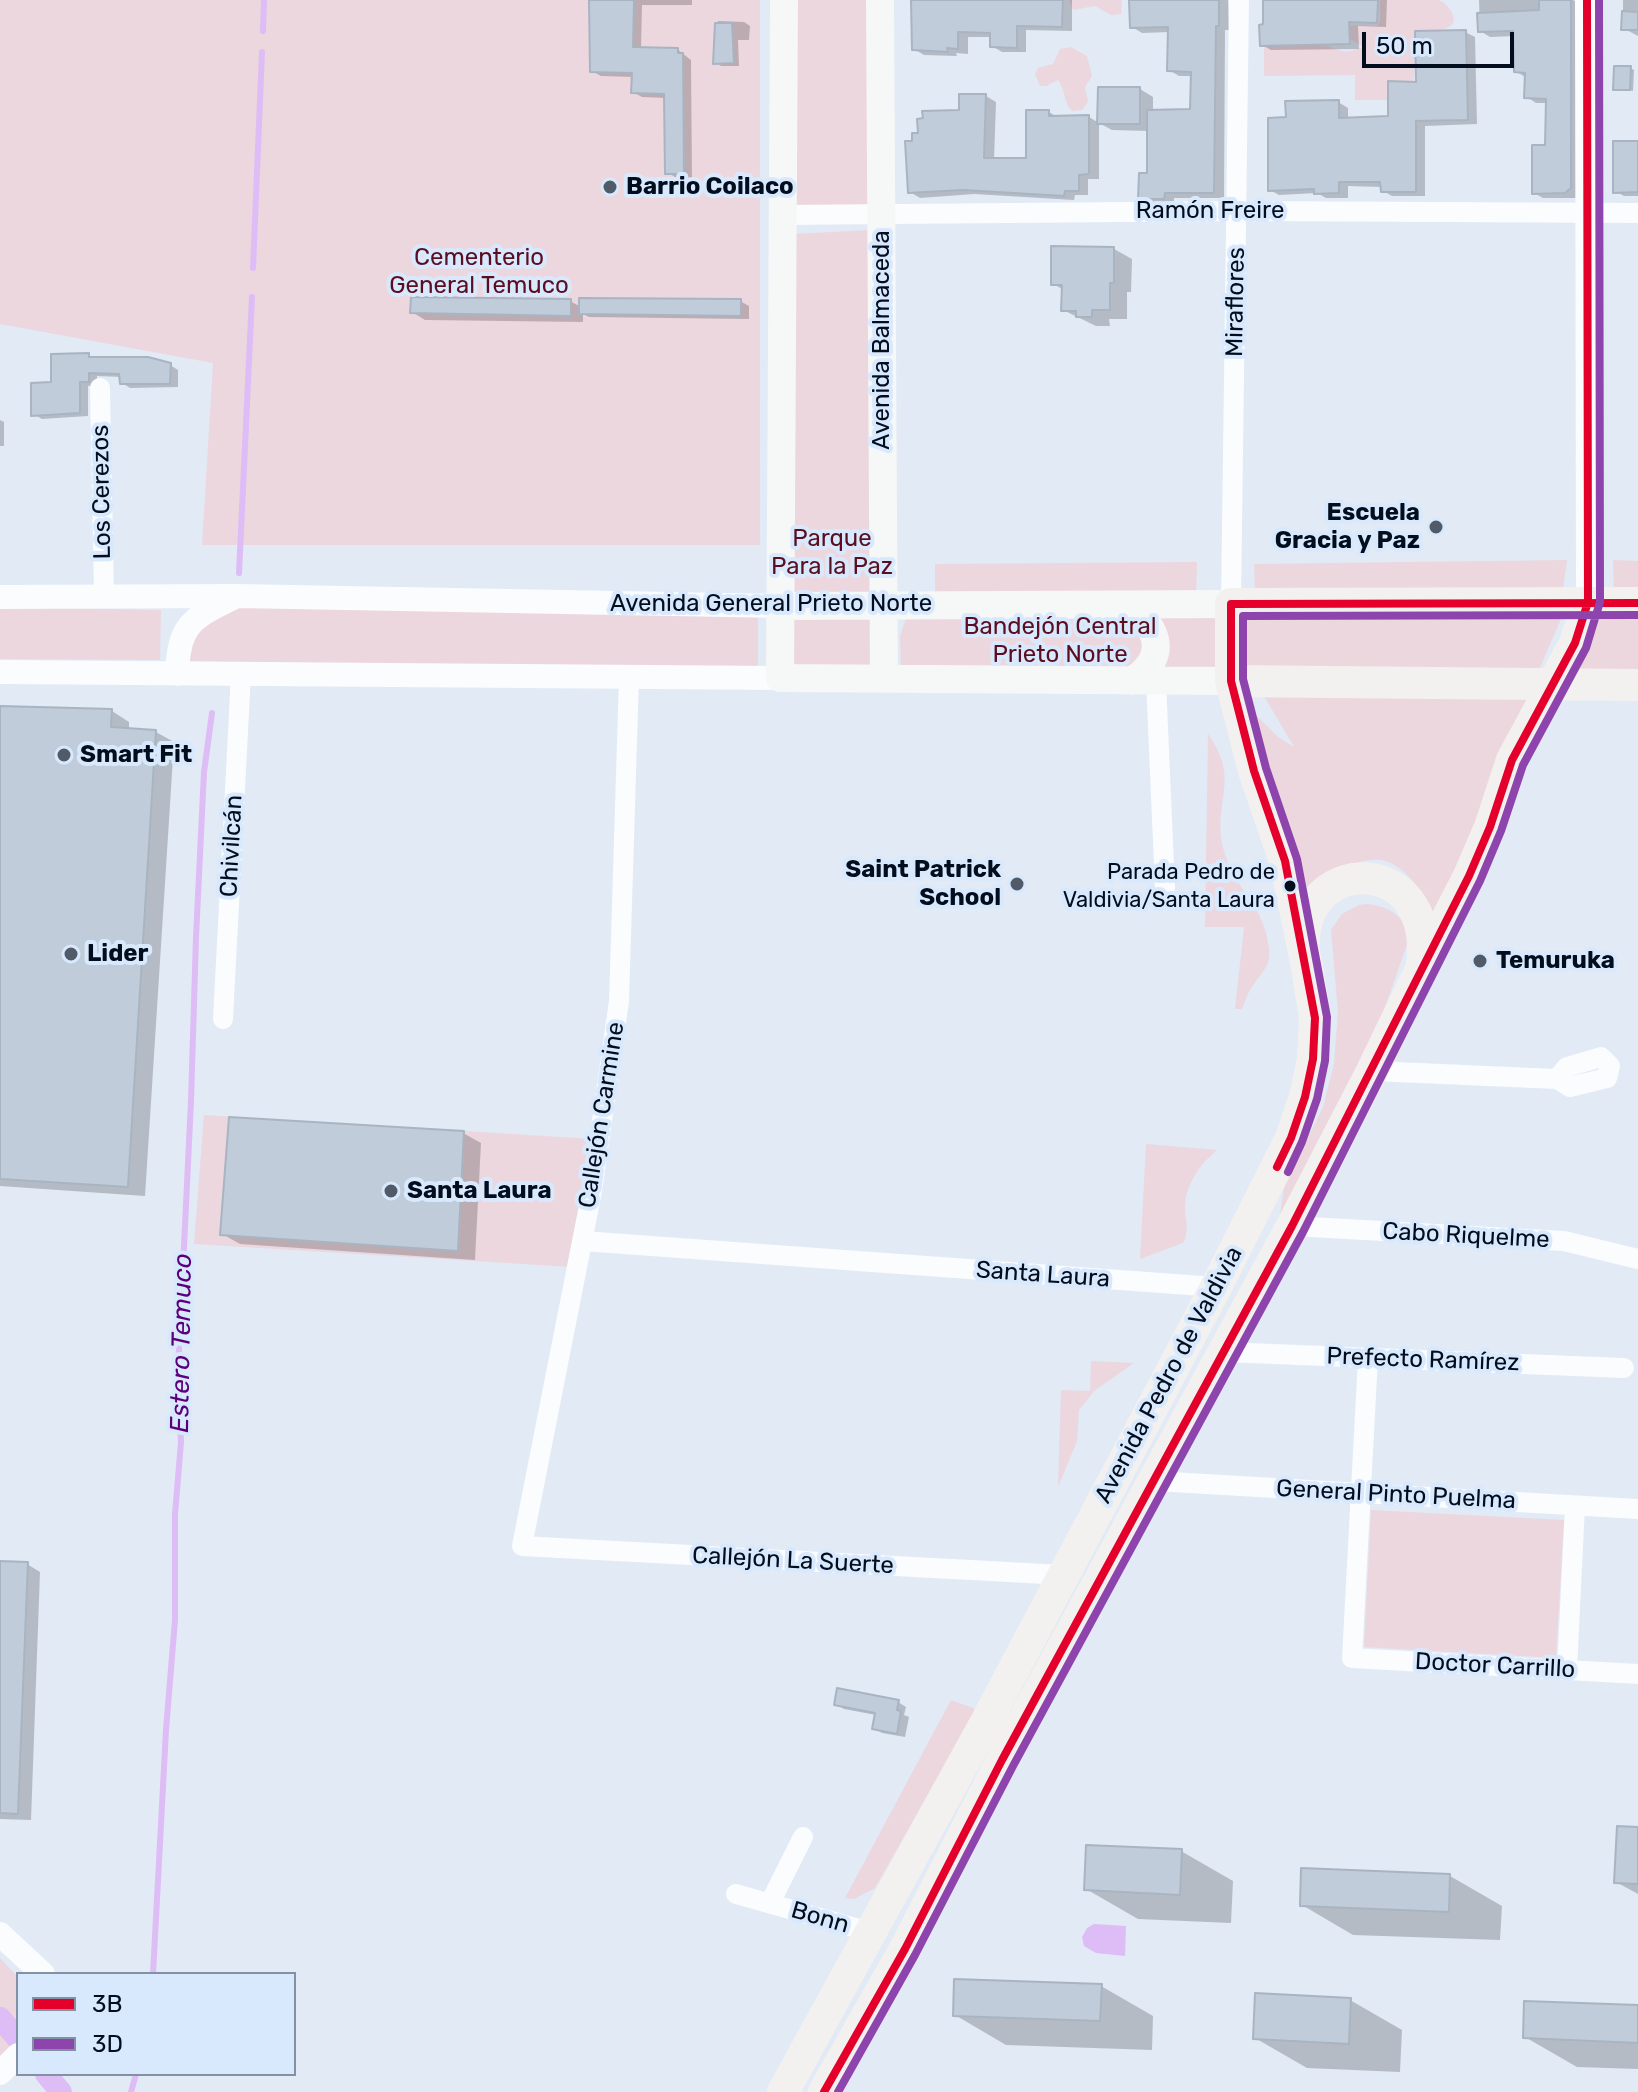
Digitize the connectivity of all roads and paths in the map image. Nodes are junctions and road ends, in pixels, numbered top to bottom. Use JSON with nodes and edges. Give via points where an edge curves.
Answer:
{"nodes":[{"id":1,"x":784,"y":0,"type":"edge"},
{"id":2,"x":880,"y":0,"type":"edge"},
{"id":3,"x":1239,"y":0,"type":"edge"},
{"id":4,"x":1587,"y":0,"type":"edge"},
{"id":5,"x":1237,"y":211,"type":"junction"},
{"id":6,"x":1588,"y":212,"type":"junction"},
{"id":7,"x":1638,"y":213,"type":"edge"},
{"id":8,"x":881,"y":214,"type":"junction"},
{"id":9,"x":783,"y":215,"type":"junction"},
{"id":10,"x":100,"y":388,"type":"dead end"},
{"id":11,"x":104,"y":596,"type":"junction"},
{"id":12,"x":237,"y":596,"type":"junction"},
{"id":13,"x":0,"y":597,"type":"edge"},
{"id":14,"x":1588,"y":602,"type":"junction"},
{"id":15,"x":1638,"y":603,"type":"edge"},
{"id":16,"x":1231,"y":604,"type":"junction"},
{"id":17,"x":885,"y":605,"type":"junction"},
{"id":18,"x":1128,"y":605,"type":"junction"},
{"id":19,"x":782,"y":606,"type":"junction"},
{"id":20,"x":0,"y":672,"type":"edge"},
{"id":21,"x":177,"y":674,"type":"junction"},
{"id":22,"x":241,"y":674,"type":"junction"},
{"id":23,"x":629,"y":677,"type":"junction"},
{"id":24,"x":780,"y":678,"type":"junction"},
{"id":25,"x":884,"y":679,"type":"junction"},
{"id":26,"x":1144,"y":681,"type":"junction"},
{"id":27,"x":1231,"y":681,"type":"junction"},
{"id":28,"x":1551,"y":684,"type":"junction"},
{"id":29,"x":1638,"y":685,"type":"edge"},
{"id":30,"x":1165,"y":888,"type":"dead end"},
{"id":31,"x":1304,"y":952,"type":"junction"},
{"id":32,"x":1422,"y":967,"type":"junction"},
{"id":33,"x":223,"y":1019,"type":"dead end"},
{"id":34,"x":1372,"y":1071,"type":"junction"},
{"id":35,"x":1557,"y":1079,"type":"dead end"},
{"id":36,"x":1292,"y":1226,"type":"junction"},
{"id":37,"x":583,"y":1241,"type":"junction"},
{"id":38,"x":1638,"y":1259,"type":"edge"},
{"id":39,"x":1216,"y":1287,"type":"junction"},
{"id":40,"x":1223,"y":1352,"type":"junction"},
{"id":41,"x":1368,"y":1358,"type":"junction"},
{"id":42,"x":1624,"y":1368,"type":"dead end"},
{"id":43,"x":1138,"y":1435,"type":"junction"},
{"id":44,"x":1154,"y":1481,"type":"junction"},
{"id":45,"x":1362,"y":1494,"type":"junction"},
{"id":46,"x":1575,"y":1506,"type":"junction"},
{"id":47,"x":1638,"y":1509,"type":"edge"},
{"id":48,"x":522,"y":1546,"type":"joint"},
{"id":49,"x":1064,"y":1575,"type":"junction"},
{"id":50,"x":1567,"y":1670,"type":"junction"},
{"id":51,"x":1638,"y":1674,"type":"edge"},
{"id":52,"x":803,"y":1837,"type":"dead end"},
{"id":53,"x":736,"y":1894,"type":"dead end"},
{"id":54,"x":770,"y":1903,"type":"junction"},
{"id":55,"x":870,"y":1932,"type":"junction"},
{"id":56,"x":0,"y":1934,"type":"edge"},
{"id":57,"x":41,"y":1972,"type":"edge"},
{"id":58,"x":783,"y":2092,"type":"edge"},
{"id":59,"x":824,"y":2092,"type":"edge"}],
"edges":[{"from":1,"to":9,"type":"main road"},
{"from":2,"to":8,"type":"main road","name":"Avenida Balmaceda"},
{"from":3,"to":5,"type":"street","name":"Miraflores"},
{"from":4,"to":6,"type":"street"},
{"from":5,"to":6,"type":"street","name":"Ramón Freire"},
{"from":5,"to":8,"type":"street","name":"Ramón Freire"},
{"from":5,"to":16,"type":"street","name":"Miraflores"},
{"from":6,"to":7,"type":"street","name":"Ramón Freire"},
{"from":6,"to":14,"type":"street"},
{"from":8,"to":9,"type":"street","name":"Ramón Freire"},
{"from":8,"to":17,"type":"main road","name":"Avenida Balmaceda"},
{"from":9,"to":19,"type":"main road"},
{"from":10,"to":11,"type":"street","name":"Los Cerezos"},
{"from":11,"to":12,"type":"street","name":"Avenida General Prieto Norte"},
{"from":11,"to":13,"type":"street","name":"Avenida General Prieto Norte"},
{"from":12,"to":19,"type":"street","name":"Avenida General Prieto Norte"},
{"from":12,"to":21,"type":"street","via":[[199,615],[186,629]]},
{"from":14,"to":15,"type":"main road","name":"Avenida General Prieto Norte"},
{"from":14,"to":16,"type":"main road","name":"Avenida General Prieto Norte"},
{"from":14,"to":28,"type":"main road","name":"Avenida Pedro de Valdivia","via":[[1575,643]]},
{"from":16,"to":18,"type":"main road","name":"Avenida General Prieto Norte"},
{"from":16,"to":27,"type":"main road","name":"Avenida Pedro de Valdivia"},
{"from":17,"to":18,"type":"main road","name":"Avenida General Prieto Norte"},
{"from":17,"to":19,"type":"main road","name":"Avenida General Prieto Norte"},
{"from":17,"to":25,"type":"main road","name":"Avenida Balmaceda"},
{"from":18,"to":26,"type":"main road","via":[[1152,627],[1156,645]]},
{"from":19,"to":24,"type":"main road"},
{"from":20,"to":21,"type":"street"},
{"from":21,"to":22,"type":"street"},
{"from":22,"to":23,"type":"street"},
{"from":22,"to":33,"type":"street","name":"Chivilcán"},
{"from":23,"to":24,"type":"street"},
{"from":23,"to":37,"type":"street","name":"Callejón Carmine","via":[[619,1001]]},
{"from":24,"to":25,"type":"main road"},
{"from":25,"to":26,"type":"main road"},
{"from":26,"to":27,"type":"main road"},
{"from":26,"to":30,"type":"street"},
{"from":27,"to":28,"type":"main road"},
{"from":27,"to":31,"type":"main road","name":"Avenida Pedro de Valdivia","via":[[1285,861]]},
{"from":28,"to":29,"type":"main road"},
{"from":28,"to":32,"type":"main road","name":"Avenida Pedro de Valdivia","via":[[1503,780],[1469,876]]},
{"from":31,"to":32,"type":"main road","via":[[1304,931],[1318,900],[1337,883],[1365,878],[1409,899],[1420,920]]},
{"from":31,"to":39,"type":"main road","name":"Avenida Pedro de Valdivia","via":[[1315,1018],[1305,1097],[1291,1138]]},
{"from":32,"to":34,"type":"main road","name":"Avenida Pedro de Valdivia"},
{"from":34,"to":35,"type":"street"},
{"from":34,"to":36,"type":"main road","name":"Avenida Pedro de Valdivia"},
{"from":36,"to":38,"type":"street","name":"Cabo Riquelme","via":[[1564,1241]]},
{"from":36,"to":40,"type":"main road","name":"Avenida Pedro de Valdivia"},
{"from":37,"to":39,"type":"street","name":"Santa Laura"},
{"from":37,"to":48,"type":"street","name":"Callejón Carmine"},
{"from":39,"to":43,"type":"main road","name":"Avenida Pedro de Valdivia"},
{"from":40,"to":41,"type":"street","name":"Prefecto Ramírez"},
{"from":40,"to":44,"type":"main road","name":"Avenida Pedro de Valdivia"},
{"from":41,"to":42,"type":"street","name":"Prefecto Ramírez"},
{"from":41,"to":45,"type":"street"},
{"from":43,"to":44,"type":"main road","via":[[1139,1457]]},
{"from":43,"to":49,"type":"main road","name":"Avenida Pedro de Valdivia"},
{"from":44,"to":45,"type":"street","name":"General Pinto Puelma"},
{"from":44,"to":59,"type":"main road","name":"Avenida Pedro de Valdivia"},
{"from":45,"to":46,"type":"street","name":"General Pinto Puelma"},
{"from":45,"to":50,"type":"street","name":"Doctor Carrillo","via":[[1352,1658]]},
{"from":46,"to":47,"type":"street","name":"General Pinto Puelma"},
{"from":46,"to":50,"type":"street"},
{"from":48,"to":49,"type":"street","name":"Callejón La Suerte"},
{"from":49,"to":55,"type":"main road","name":"Avenida Pedro de Valdivia"},
{"from":50,"to":51,"type":"street","name":"Doctor Carrillo"},
{"from":52,"to":54,"type":"street","name":"Bonn"},
{"from":53,"to":54,"type":"street","name":"Bonn"},
{"from":54,"to":55,"type":"street","name":"Bonn"},
{"from":55,"to":58,"type":"main road","name":"Avenida Pedro de Valdivia"},
{"from":56,"to":57,"type":"street"}]}
